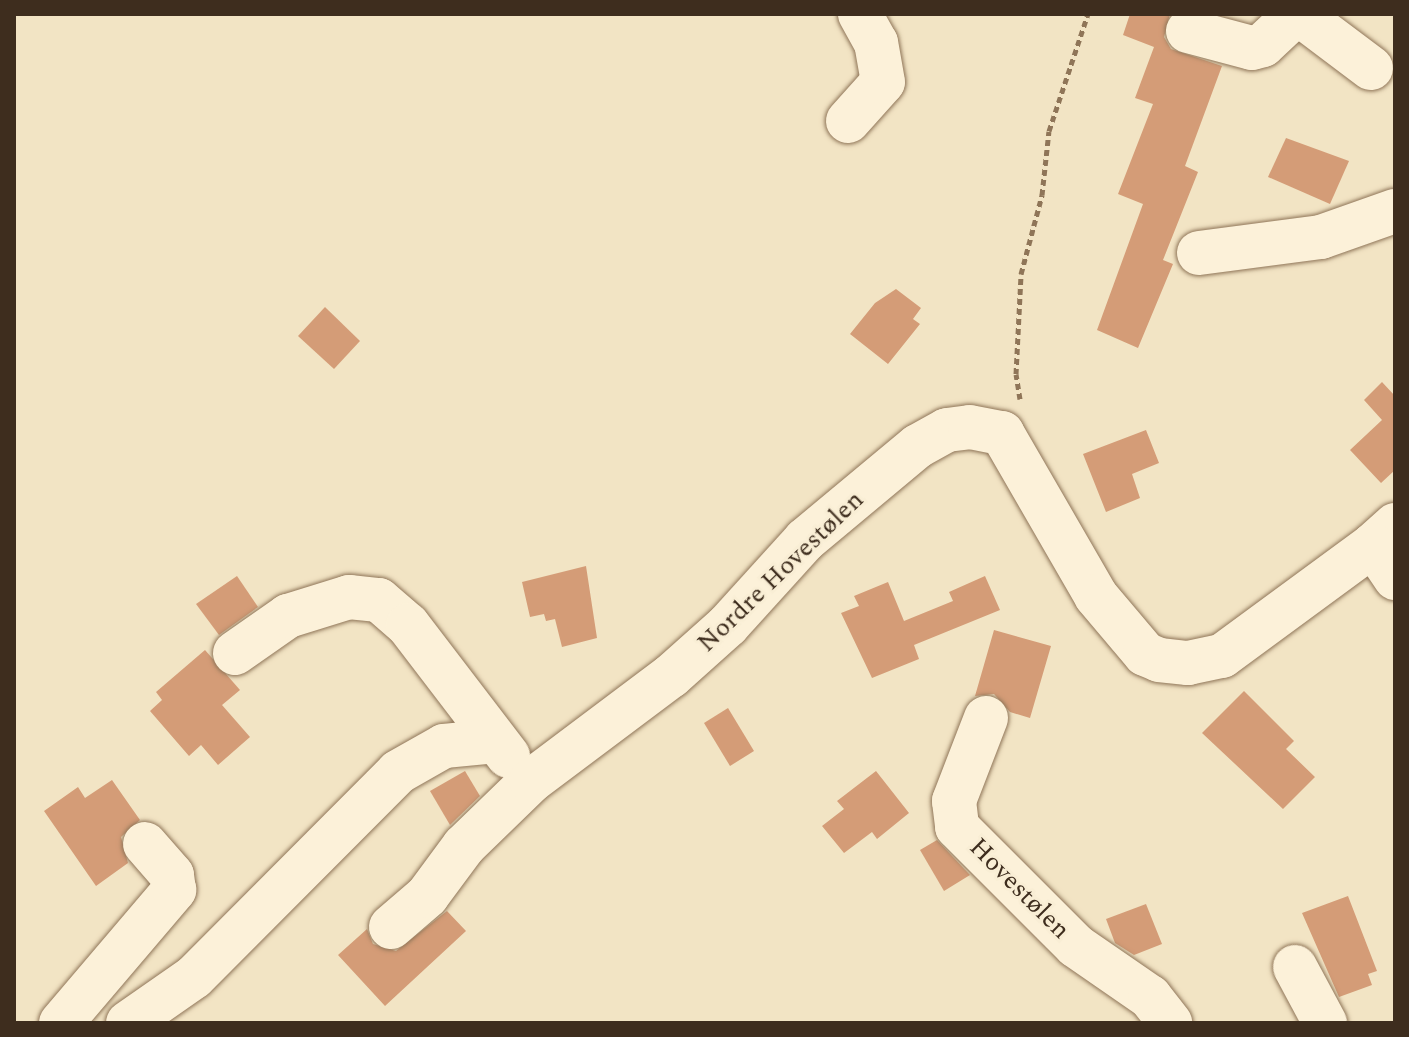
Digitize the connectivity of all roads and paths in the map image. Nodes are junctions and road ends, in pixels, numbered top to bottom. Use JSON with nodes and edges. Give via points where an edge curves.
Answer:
{"nodes":[{"id":1,"x":860,"y":14,"type":"edge"},
{"id":2,"x":1088,"y":14,"type":"edge"},
{"id":3,"x":1297,"y":14,"type":"edge"},
{"id":4,"x":1188,"y":31,"type":"dead end"},
{"id":5,"x":1371,"y":68,"type":"dead end"},
{"id":6,"x":848,"y":121,"type":"dead end"},
{"id":7,"x":1395,"y":211,"type":"edge"},
{"id":8,"x":1199,"y":253,"type":"dead end"},
{"id":9,"x":1017,"y":452,"type":"junction"},
{"id":10,"x":1388,"y":549,"type":"edge"},
{"id":11,"x":235,"y":653,"type":"dead end"},
{"id":12,"x":986,"y":718,"type":"dead end"},
{"id":13,"x":496,"y":741,"type":"junction"},
{"id":14,"x":531,"y":781,"type":"junction"},
{"id":15,"x":145,"y":844,"type":"dead end"},
{"id":16,"x":391,"y":927,"type":"dead end"},
{"id":17,"x":1295,"y":967,"type":"dead end"},
{"id":18,"x":57,"y":1022,"type":"edge"},
{"id":19,"x":128,"y":1023,"type":"edge"},
{"id":20,"x":1170,"y":1023,"type":"edge"},
{"id":21,"x":1325,"y":1023,"type":"edge"}],
"edges":[{"from":1,"to":6,"type":"lane","via":[[876,43],[883,82]]},
{"from":2,"to":9,"type":"path","via":[[1049,131],[1042,195],[1021,274],[1016,374],[1028,436]]},
{"from":3,"to":4,"type":"lane","via":[[1263,45],[1252,48]]},
{"from":3,"to":5,"type":"lane"},
{"from":7,"to":8,"type":"lane","via":[[1321,237]]},
{"from":9,"to":10,"type":"lane","via":[[1040,505],[1096,596],[1145,654],[1159,660],[1188,663],[1222,656]]},
{"from":9,"to":14,"type":"lane","name":"Nordre Hovestølen","via":[[1002,433],[970,427],[947,430],[918,446],[805,540],[728,625],[671,676]]},
{"from":11,"to":13,"type":"lane","via":[[288,616],[349,597],[379,600],[408,625]]},
{"from":12,"to":20,"type":"lane","name":"Hovestølen","via":[[954,801],[957,827],[1067,937],[1150,997]]},
{"from":13,"to":14,"type":"lane"},
{"from":13,"to":19,"type":"lane","via":[[444,746],[398,772],[194,977]]},
{"from":14,"to":16,"type":"lane","name":"Nordre Hovestølen","via":[[464,846],[427,896]]},
{"from":15,"to":18,"type":"lane","via":[[172,875],[174,890]]},
{"from":17,"to":21,"type":"lane"}]}
